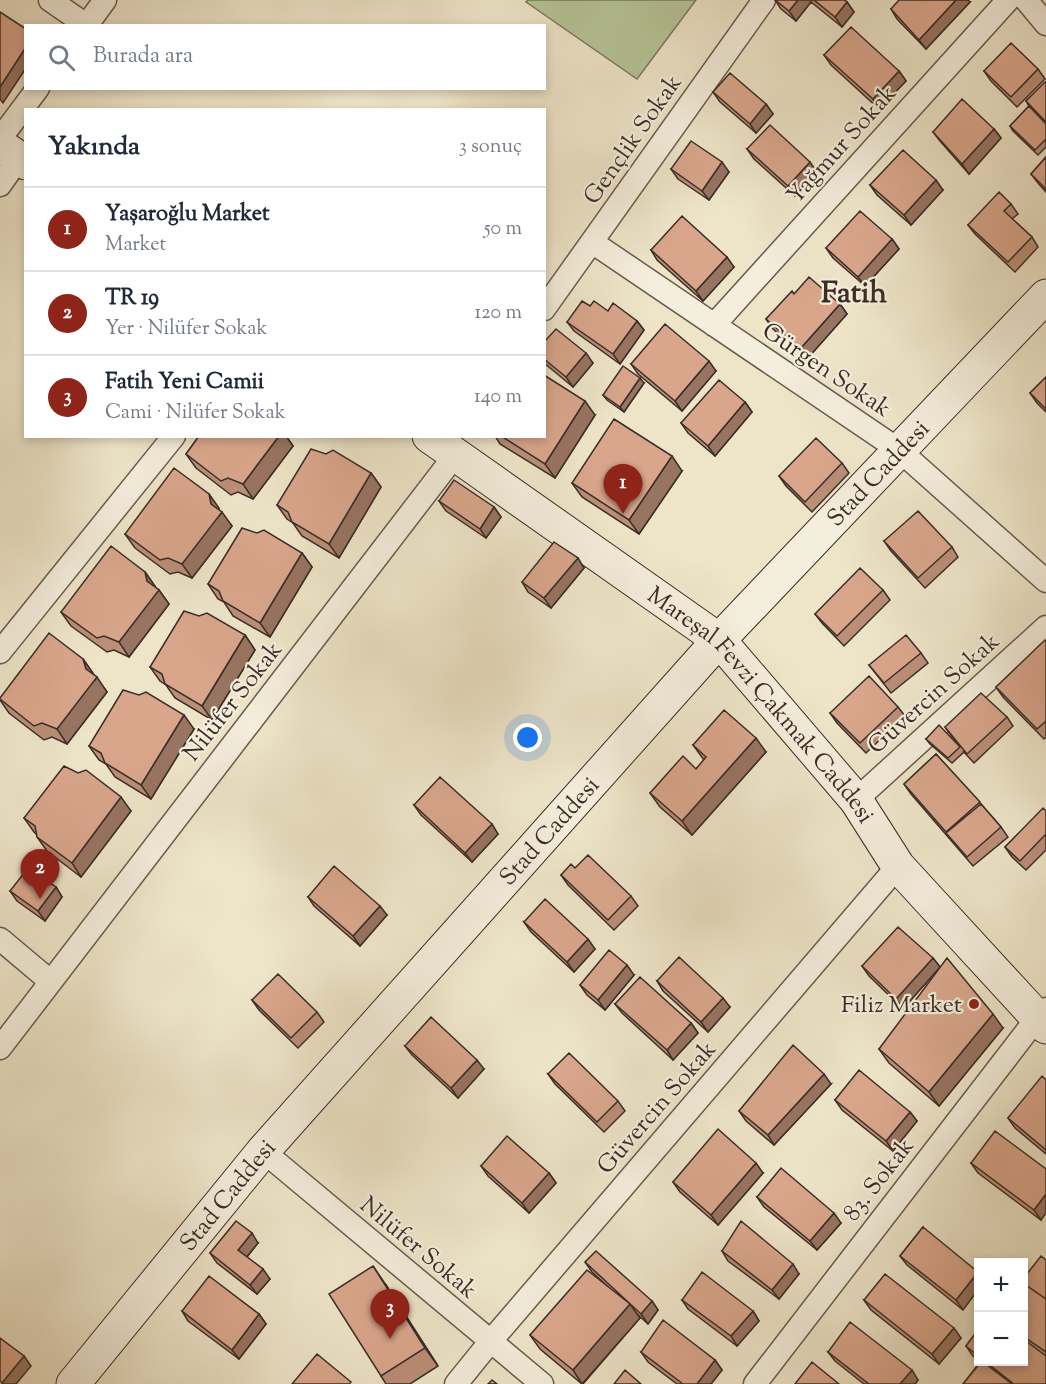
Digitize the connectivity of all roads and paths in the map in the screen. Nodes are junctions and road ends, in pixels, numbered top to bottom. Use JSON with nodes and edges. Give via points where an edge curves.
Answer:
{"nodes":[{"id":1,"x":50,"y":0,"type":"edge"},
{"id":2,"x":105,"y":0,"type":"edge"},
{"id":3,"x":764,"y":0,"type":"edge"},
{"id":4,"x":1008,"y":0,"type":"edge"},
{"id":5,"x":1026,"y":0,"type":"edge"},
{"id":6,"x":85,"y":24,"type":"edge"},
{"id":7,"x":87,"y":24,"type":"edge"},
{"id":8,"x":1046,"y":24,"type":"edge"},
{"id":9,"x":37,"y":90,"type":"edge"},
{"id":10,"x":29,"y":108,"type":"edge"},
{"id":11,"x":24,"y":121,"type":"edge"},
{"id":12,"x":11,"y":151,"type":"edge"},
{"id":13,"x":0,"y":185,"type":"edge"},
{"id":14,"x":592,"y":242,"type":"junction"},
{"id":15,"x":1046,"y":296,"type":"edge"},
{"id":16,"x":546,"y":306,"type":"edge"},
{"id":17,"x":714,"y":324,"type":"junction"},
{"id":18,"x":172,"y":438,"type":"edge"},
{"id":19,"x":446,"y":444,"type":"edge"},
{"id":20,"x":899,"y":450,"type":"junction"},
{"id":21,"x":1046,"y":581,"type":"edge"},
{"id":22,"x":1046,"y":627,"type":"edge"},
{"id":23,"x":719,"y":640,"type":"junction"},
{"id":24,"x":0,"y":652,"type":"edge"},
{"id":25,"x":856,"y":800,"type":"junction"},
{"id":26,"x":898,"y":866,"type":"junction"},
{"id":27,"x":0,"y":939,"type":"edge"},
{"id":28,"x":50,"y":981,"type":"junction"},
{"id":29,"x":1043,"y":1018,"type":"edge"},
{"id":30,"x":0,"y":1048,"type":"edge"},
{"id":31,"x":263,"y":1151,"type":"junction"},
{"id":32,"x":490,"y":1341,"type":"junction"},
{"id":33,"x":73,"y":1384,"type":"edge"},
{"id":34,"x":456,"y":1384,"type":"edge"},
{"id":35,"x":542,"y":1384,"type":"edge"},
{"id":36,"x":755,"y":1384,"type":"edge"}],
"edges":[{"from":1,"to":6,"type":"street"},
{"from":2,"to":7,"type":"street"},
{"from":3,"to":14,"type":"street","name":"Gençlik Sokak"},
{"from":4,"to":17,"type":"street","name":"Yağmur Sokak"},
{"from":5,"to":8,"type":"street"},
{"from":9,"to":10,"type":"street"},
{"from":11,"to":12,"type":"street"},
{"from":12,"to":13,"type":"street"},
{"from":14,"to":16,"type":"street","name":"Gençlik Sokak"},
{"from":14,"to":17,"type":"street","name":"Gürgen Sokak"},
{"from":15,"to":20,"type":"street","name":"Stad Caddesi"},
{"from":17,"to":20,"type":"street","name":"Gürgen Sokak"},
{"from":18,"to":24,"type":"street"},
{"from":19,"to":23,"type":"street","name":"Mareşal Fevzi Çakmak Caddesi"},
{"from":19,"to":28,"type":"street","name":"Nilüfer Sokak"},
{"from":20,"to":21,"type":"street","name":"Gürgen Sokak"},
{"from":20,"to":23,"type":"street","name":"Stad Caddesi"},
{"from":22,"to":25,"type":"street","name":"Güvercin Sokak"},
{"from":23,"to":25,"type":"street","name":"Mareşal Fevzi Çakmak Caddesi"},
{"from":23,"to":31,"type":"street","name":"Stad Caddesi"},
{"from":25,"to":26,"type":"street","name":"Mareşal Fevzi Çakmak Caddesi"},
{"from":26,"to":29,"type":"street","name":"Mareşal Fevzi Çakmak Caddesi"},
{"from":26,"to":32,"type":"street","name":"Güvercin Sokak"},
{"from":27,"to":28,"type":"street"},
{"from":28,"to":30,"type":"street","name":"Nilüfer Sokak"},
{"from":29,"to":36,"type":"street","name":"83. Sokak"},
{"from":31,"to":32,"type":"street","name":"Nilüfer Sokak"},
{"from":31,"to":33,"type":"street","name":"Stad Caddesi"},
{"from":32,"to":34,"type":"street","name":"Güvercin Sokak"},
{"from":32,"to":35,"type":"street","name":"Nilüfer Sokak"}]}
